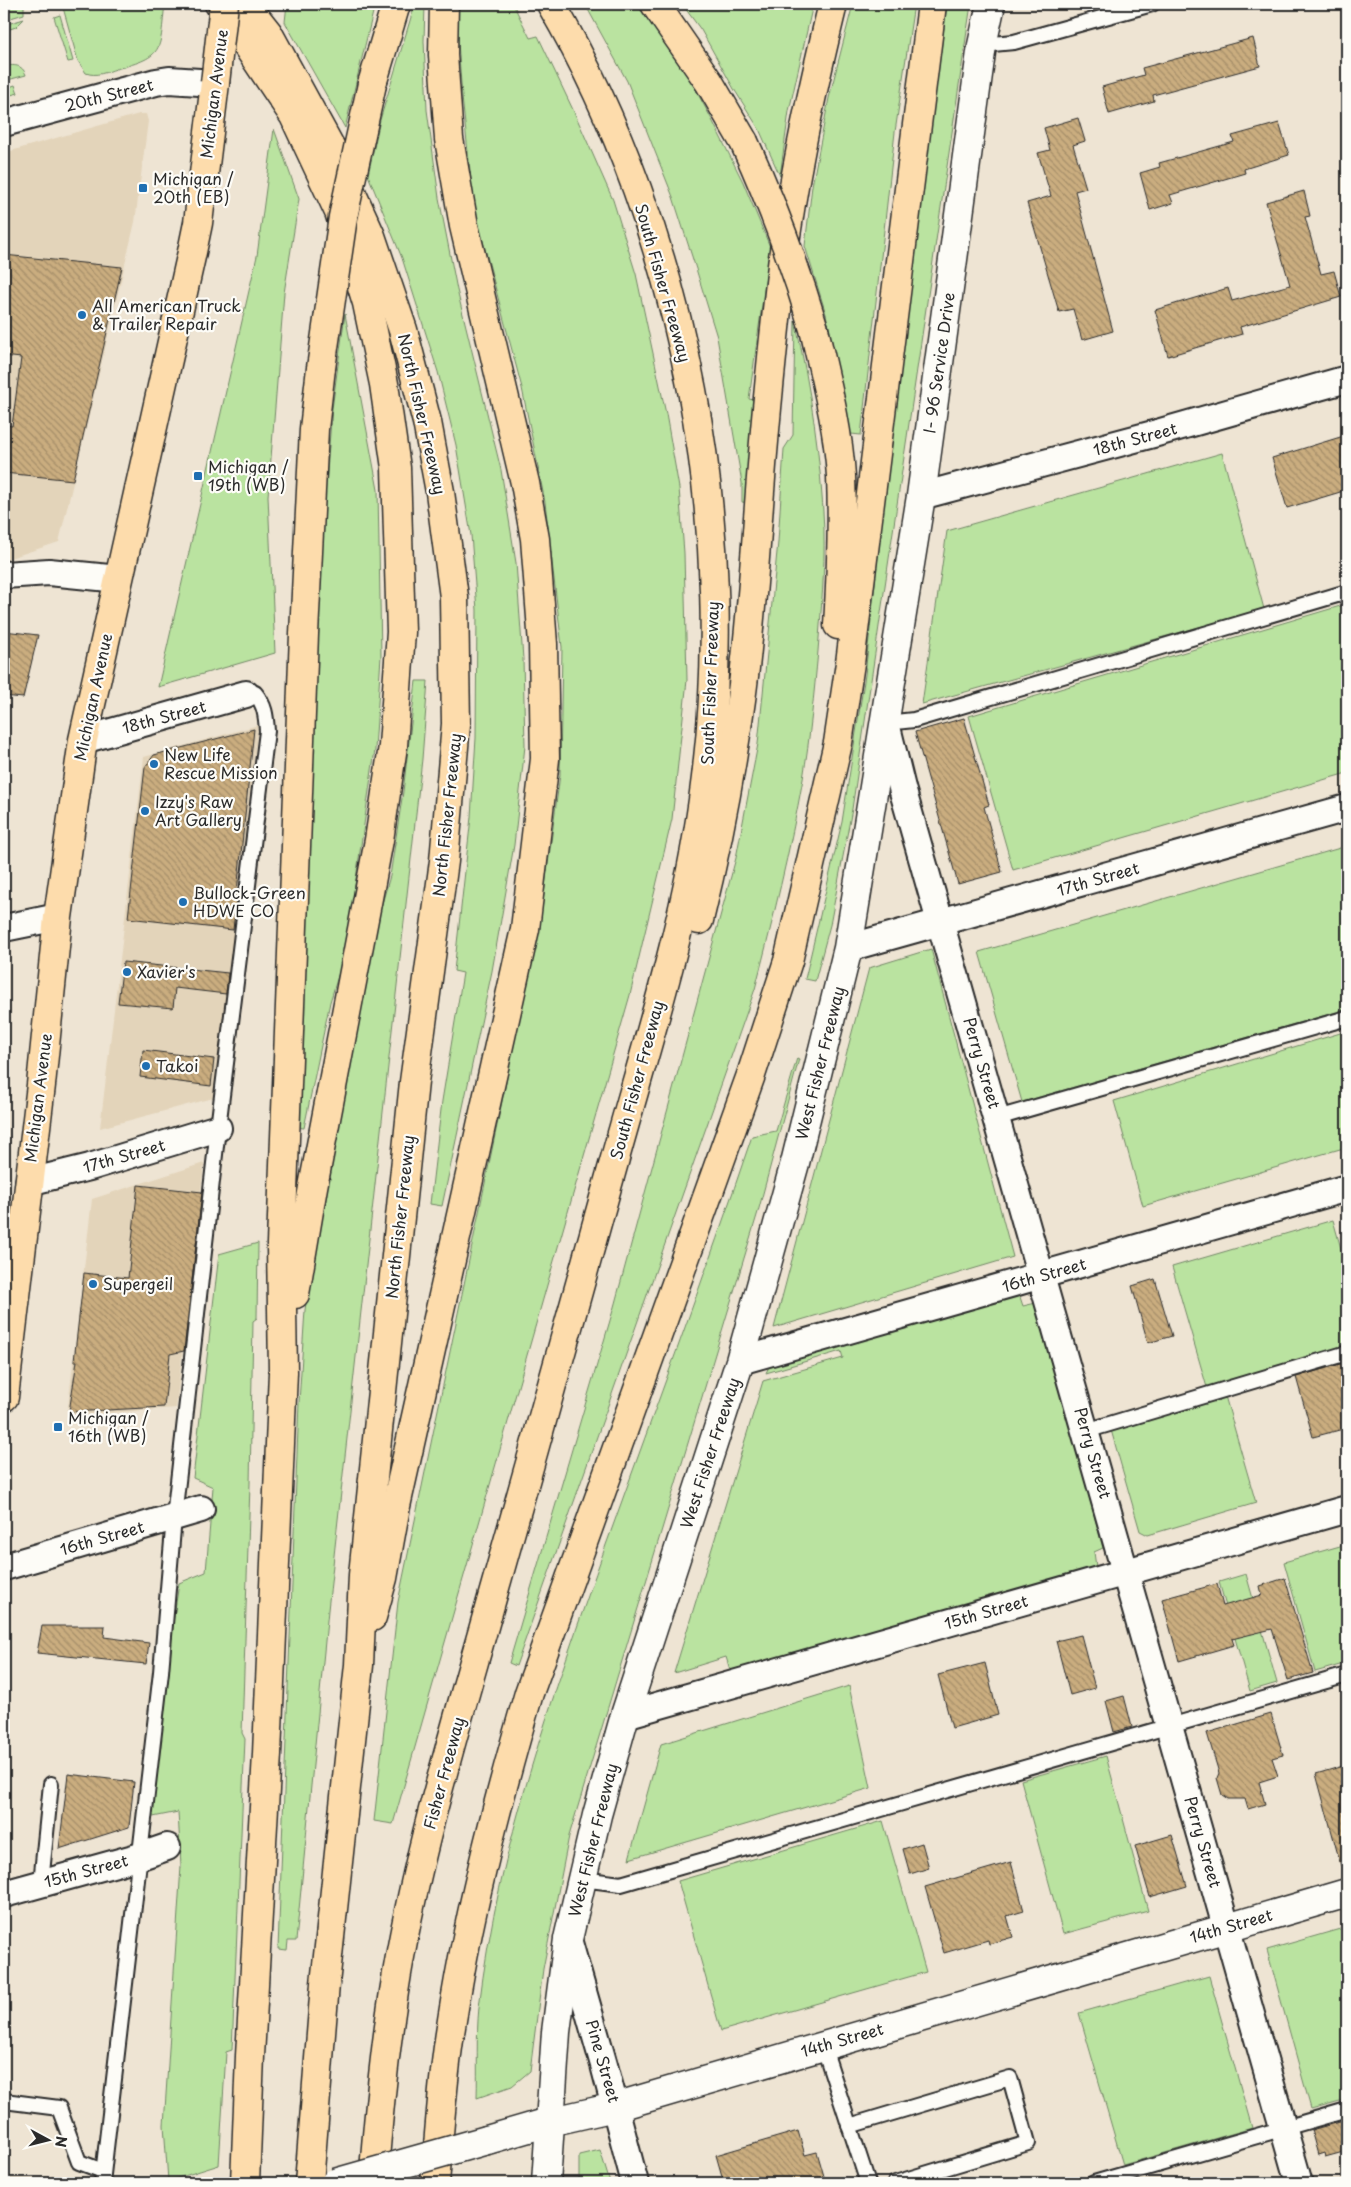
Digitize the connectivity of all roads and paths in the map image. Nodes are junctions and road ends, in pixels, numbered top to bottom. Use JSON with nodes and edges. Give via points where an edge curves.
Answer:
{"nodes":[{"id":1,"x":219,"y":4,"type":"edge"},
{"id":2,"x":224,"y":4,"type":"edge"},
{"id":3,"x":245,"y":4,"type":"edge"},
{"id":4,"x":396,"y":4,"type":"edge"},
{"id":5,"x":444,"y":4,"type":"edge"},
{"id":6,"x":551,"y":4,"type":"edge"},
{"id":7,"x":655,"y":4,"type":"edge"},
{"id":8,"x":833,"y":4,"type":"edge"},
{"id":9,"x":932,"y":4,"type":"edge"},
{"id":10,"x":991,"y":4,"type":"edge"},
{"id":11,"x":1152,"y":4,"type":"edge"},
{"id":12,"x":982,"y":45,"type":"junction"},
{"id":13,"x":215,"y":83,"type":"junction"},
{"id":14,"x":4,"y":123,"type":"edge"},
{"id":15,"x":1347,"y":379,"type":"edge"},
{"id":16,"x":921,"y":496,"type":"junction"},
{"id":17,"x":4,"y":575,"type":"edge"},
{"id":18,"x":118,"y":579,"type":"junction"},
{"id":19,"x":1347,"y":592,"type":"edge"},
{"id":20,"x":246,"y":694,"type":"joint"},
{"id":21,"x":886,"y":722,"type":"junction"},
{"id":22,"x":83,"y":740,"type":"junction"},
{"id":23,"x":1347,"y":808,"type":"edge"},
{"id":24,"x":820,"y":820,"type":"junction"},
{"id":25,"x":58,"y":917,"type":"junction"},
{"id":26,"x":942,"y":923,"type":"junction"},
{"id":27,"x":4,"y":928,"type":"edge"},
{"id":28,"x":848,"y":948,"type":"junction"},
{"id":29,"x":1347,"y":1018,"type":"edge"},
{"id":30,"x":997,"y":1118,"type":"junction"},
{"id":31,"x":218,"y":1128,"type":"junction"},
{"id":32,"x":29,"y":1182,"type":"junction"},
{"id":33,"x":1347,"y":1188,"type":"edge"},
{"id":34,"x":13,"y":1239,"type":"edge"},
{"id":35,"x":1042,"y":1275,"type":"junction"},
{"id":36,"x":1347,"y":1353,"type":"edge"},
{"id":37,"x":740,"y":1361,"type":"junction"},
{"id":38,"x":557,"y":1371,"type":"junction"},
{"id":39,"x":283,"y":1372,"type":"junction"},
{"id":40,"x":4,"y":1397,"type":"edge"},
{"id":41,"x":1086,"y":1431,"type":"junction"},
{"id":42,"x":201,"y":1509,"type":"dead end"},
{"id":43,"x":1347,"y":1509,"type":"edge"},
{"id":44,"x":174,"y":1517,"type":"junction"},
{"id":45,"x":4,"y":1567,"type":"edge"},
{"id":46,"x":1126,"y":1572,"type":"junction"},
{"id":47,"x":359,"y":1666,"type":"junction"},
{"id":48,"x":1347,"y":1676,"type":"edge"},
{"id":49,"x":625,"y":1715,"type":"junction"},
{"id":50,"x":1170,"y":1726,"type":"junction"},
{"id":51,"x":51,"y":1784,"type":"dead end"},
{"id":52,"x":167,"y":1847,"type":"dead end"},
{"id":53,"x":141,"y":1856,"type":"junction"},
{"id":54,"x":582,"y":1879,"type":"junction"},
{"id":55,"x":41,"y":1884,"type":"junction"},
{"id":56,"x":1347,"y":1893,"type":"edge"},
{"id":57,"x":4,"y":1894,"type":"edge"},
{"id":58,"x":1228,"y":1927,"type":"junction"},
{"id":59,"x":568,"y":1940,"type":"junction"},
{"id":60,"x":824,"y":2045,"type":"junction"},
{"id":61,"x":4,"y":2101,"type":"edge"},
{"id":62,"x":616,"y":2107,"type":"junction"},
{"id":63,"x":1347,"y":2110,"type":"edge"},
{"id":64,"x":549,"y":2122,"type":"junction"},
{"id":65,"x":849,"y":2126,"type":"junction"},
{"id":66,"x":1284,"y":2129,"type":"junction"},
{"id":67,"x":103,"y":2177,"type":"edge"},
{"id":68,"x":245,"y":2183,"type":"edge"},
{"id":69,"x":309,"y":2183,"type":"edge"},
{"id":70,"x":335,"y":2183,"type":"edge"},
{"id":71,"x":373,"y":2183,"type":"edge"},
{"id":72,"x":434,"y":2183,"type":"edge"},
{"id":73,"x":546,"y":2183,"type":"edge"},
{"id":74,"x":634,"y":2183,"type":"edge"},
{"id":75,"x":868,"y":2183,"type":"edge"},
{"id":76,"x":895,"y":2183,"type":"edge"},
{"id":77,"x":1094,"y":2183,"type":"edge"},
{"id":78,"x":1299,"y":2183,"type":"edge"}],
"edges":[{"from":1,"to":39,"type":"main road","via":[[294,116],[339,212],[367,303],[384,384],[396,468],[401,632],[393,746],[380,840],[312,1187]]},
{"from":2,"to":13,"type":"main road","name":"Michigan Avenue","bridge":true},
{"from":3,"to":47,"type":"main road","name":"North Fisher Freeway","via":[[268,33],[332,150],[370,236],[403,330],[427,422],[454,597],[456,724],[444,862],[412,1102],[363,1575]]},
{"from":4,"to":39,"type":"main road","bridge":true,"via":[[372,84],[343,217],[314,429],[282,1234]]},
{"from":5,"to":47,"type":"main road","via":[[443,55],[449,139],[464,226],[535,538],[543,644],[545,759],[525,929],[396,1506],[383,1578]]},
{"from":6,"to":38,"type":"main road","name":"South Fisher Freeway","via":[[598,94],[621,149],[662,270],[693,390],[711,523],[714,604],[711,724],[703,800],[689,880]]},
{"from":7,"to":24,"type":"main road","bridge":true,"via":[[709,82],[744,142],[769,196],[814,330],[832,408],[841,475],[841,568]]},
{"from":8,"to":38,"type":"main road","via":[[799,156],[779,290],[753,592],[728,786],[698,925],[606,1248]]},
{"from":9,"to":24,"type":"main road","via":[[850,663],[838,743]]},
{"from":10,"to":12,"type":"street","name":"I- 96 Service Drive"},
{"from":11,"to":12,"type":"lane","via":[[1014,42]]},
{"from":12,"to":16,"type":"street","name":"I- 96 Service Drive"},
{"from":13,"to":14,"type":"street","name":"20th Street","via":[[156,82]]},
{"from":13,"to":18,"type":"main road","name":"Michigan Avenue","via":[[192,252]]},
{"from":15,"to":16,"type":"street","name":"18th Street"},
{"from":16,"to":21,"type":"street","name":"I- 96 Service Drive"},
{"from":17,"to":18,"type":"street","via":[[49,572]]},
{"from":18,"to":22,"type":"main road","name":"Michigan Avenue"},
{"from":19,"to":21,"type":"lane","via":[[914,720]]},
{"from":20,"to":22,"type":"street","name":"18th Street"},
{"from":20,"to":31,"type":"lane","via":[[255,693],[262,701],[267,731]]},
{"from":21,"to":26,"type":"street","name":"Perry Street"},
{"from":21,"to":28,"type":"street","name":"West Fisher Freeway"},
{"from":22,"to":25,"type":"main road","name":"Michigan Avenue"},
{"from":23,"to":26,"type":"street","name":"17th Street"},
{"from":24,"to":72,"type":"main road","via":[[788,961],[751,1075],[529,1693],[507,1768],[464,1955],[449,2041]]},
{"from":25,"to":27,"type":"street"},
{"from":25,"to":32,"type":"main road","name":"Michigan Avenue"},
{"from":26,"to":28,"type":"street","name":"17th Street"},
{"from":26,"to":30,"type":"street","name":"Perry Street"},
{"from":28,"to":37,"type":"street","name":"West Fisher Freeway","via":[[795,1163]]},
{"from":29,"to":30,"type":"lane"},
{"from":30,"to":35,"type":"street","name":"Perry Street"},
{"from":31,"to":32,"type":"street","name":"17th Street"},
{"from":31,"to":44,"type":"lane"},
{"from":32,"to":34,"type":"main road","name":"Michigan Avenue"},
{"from":33,"to":35,"type":"street","name":"16th Street"},
{"from":34,"to":40,"type":"main road","name":"Michigan Avenue"},
{"from":35,"to":37,"type":"street","name":"16th Street"},
{"from":35,"to":41,"type":"street","name":"Perry Street"},
{"from":36,"to":41,"type":"lane"},
{"from":37,"to":49,"type":"street","name":"West Fisher Freeway"},
{"from":38,"to":71,"type":"main road","name":"Fisher Freeway","via":[[417,1875],[393,1998],[381,2082]]},
{"from":39,"to":68,"type":"main road"},
{"from":41,"to":46,"type":"street","name":"Perry Street"},
{"from":42,"to":44,"type":"street","name":"16th Street"},
{"from":43,"to":46,"type":"street","name":"15th Street"},
{"from":44,"to":45,"type":"street","name":"16th Street"},
{"from":44,"to":53,"type":"lane"},
{"from":46,"to":49,"type":"street","name":"15th Street"},
{"from":46,"to":50,"type":"street","name":"Perry Street"},
{"from":47,"to":69,"type":"main road","via":[[325,1984]]},
{"from":48,"to":50,"type":"lane"},
{"from":49,"to":54,"type":"street","name":"West Fisher Freeway"},
{"from":50,"to":54,"type":"lane","via":[[621,1884]]},
{"from":50,"to":58,"type":"street","name":"Perry Street"},
{"from":51,"to":55,"type":"lane"},
{"from":52,"to":53,"type":"street","name":"15th Street"},
{"from":53,"to":55,"type":"street","name":"15th Street"},
{"from":53,"to":67,"type":"lane"},
{"from":54,"to":59,"type":"street","name":"West Fisher Freeway"},
{"from":55,"to":57,"type":"street","name":"15th Street"},
{"from":56,"to":58,"type":"street","name":"14th Street"},
{"from":58,"to":60,"type":"street","name":"14th Street"},
{"from":58,"to":66,"type":"street","name":"Perry Street"},
{"from":59,"to":62,"type":"street","name":"Pine Street"},
{"from":59,"to":64,"type":"street","name":"West Fisher Freeway"},
{"from":60,"to":62,"type":"street","name":"14th Street"},
{"from":60,"to":65,"type":"lane"},
{"from":61,"to":67,"type":"lane","via":[[59,2108],[79,2162]]},
{"from":62,"to":64,"type":"street","name":"14th Street"},
{"from":62,"to":74,"type":"street","name":"Pine Street"},
{"from":63,"to":66,"type":"lane"},
{"from":64,"to":70,"type":"street","name":"14th Street","bridge":true},
{"from":64,"to":73,"type":"street","name":"West Fisher Freeway"},
{"from":65,"to":75,"type":"lane"},
{"from":65,"to":76,"type":"lane","via":[[1010,2078],[1028,2143]]},
{"from":66,"to":77,"type":"lane"},
{"from":66,"to":78,"type":"street","name":"Perry Street"}]}
